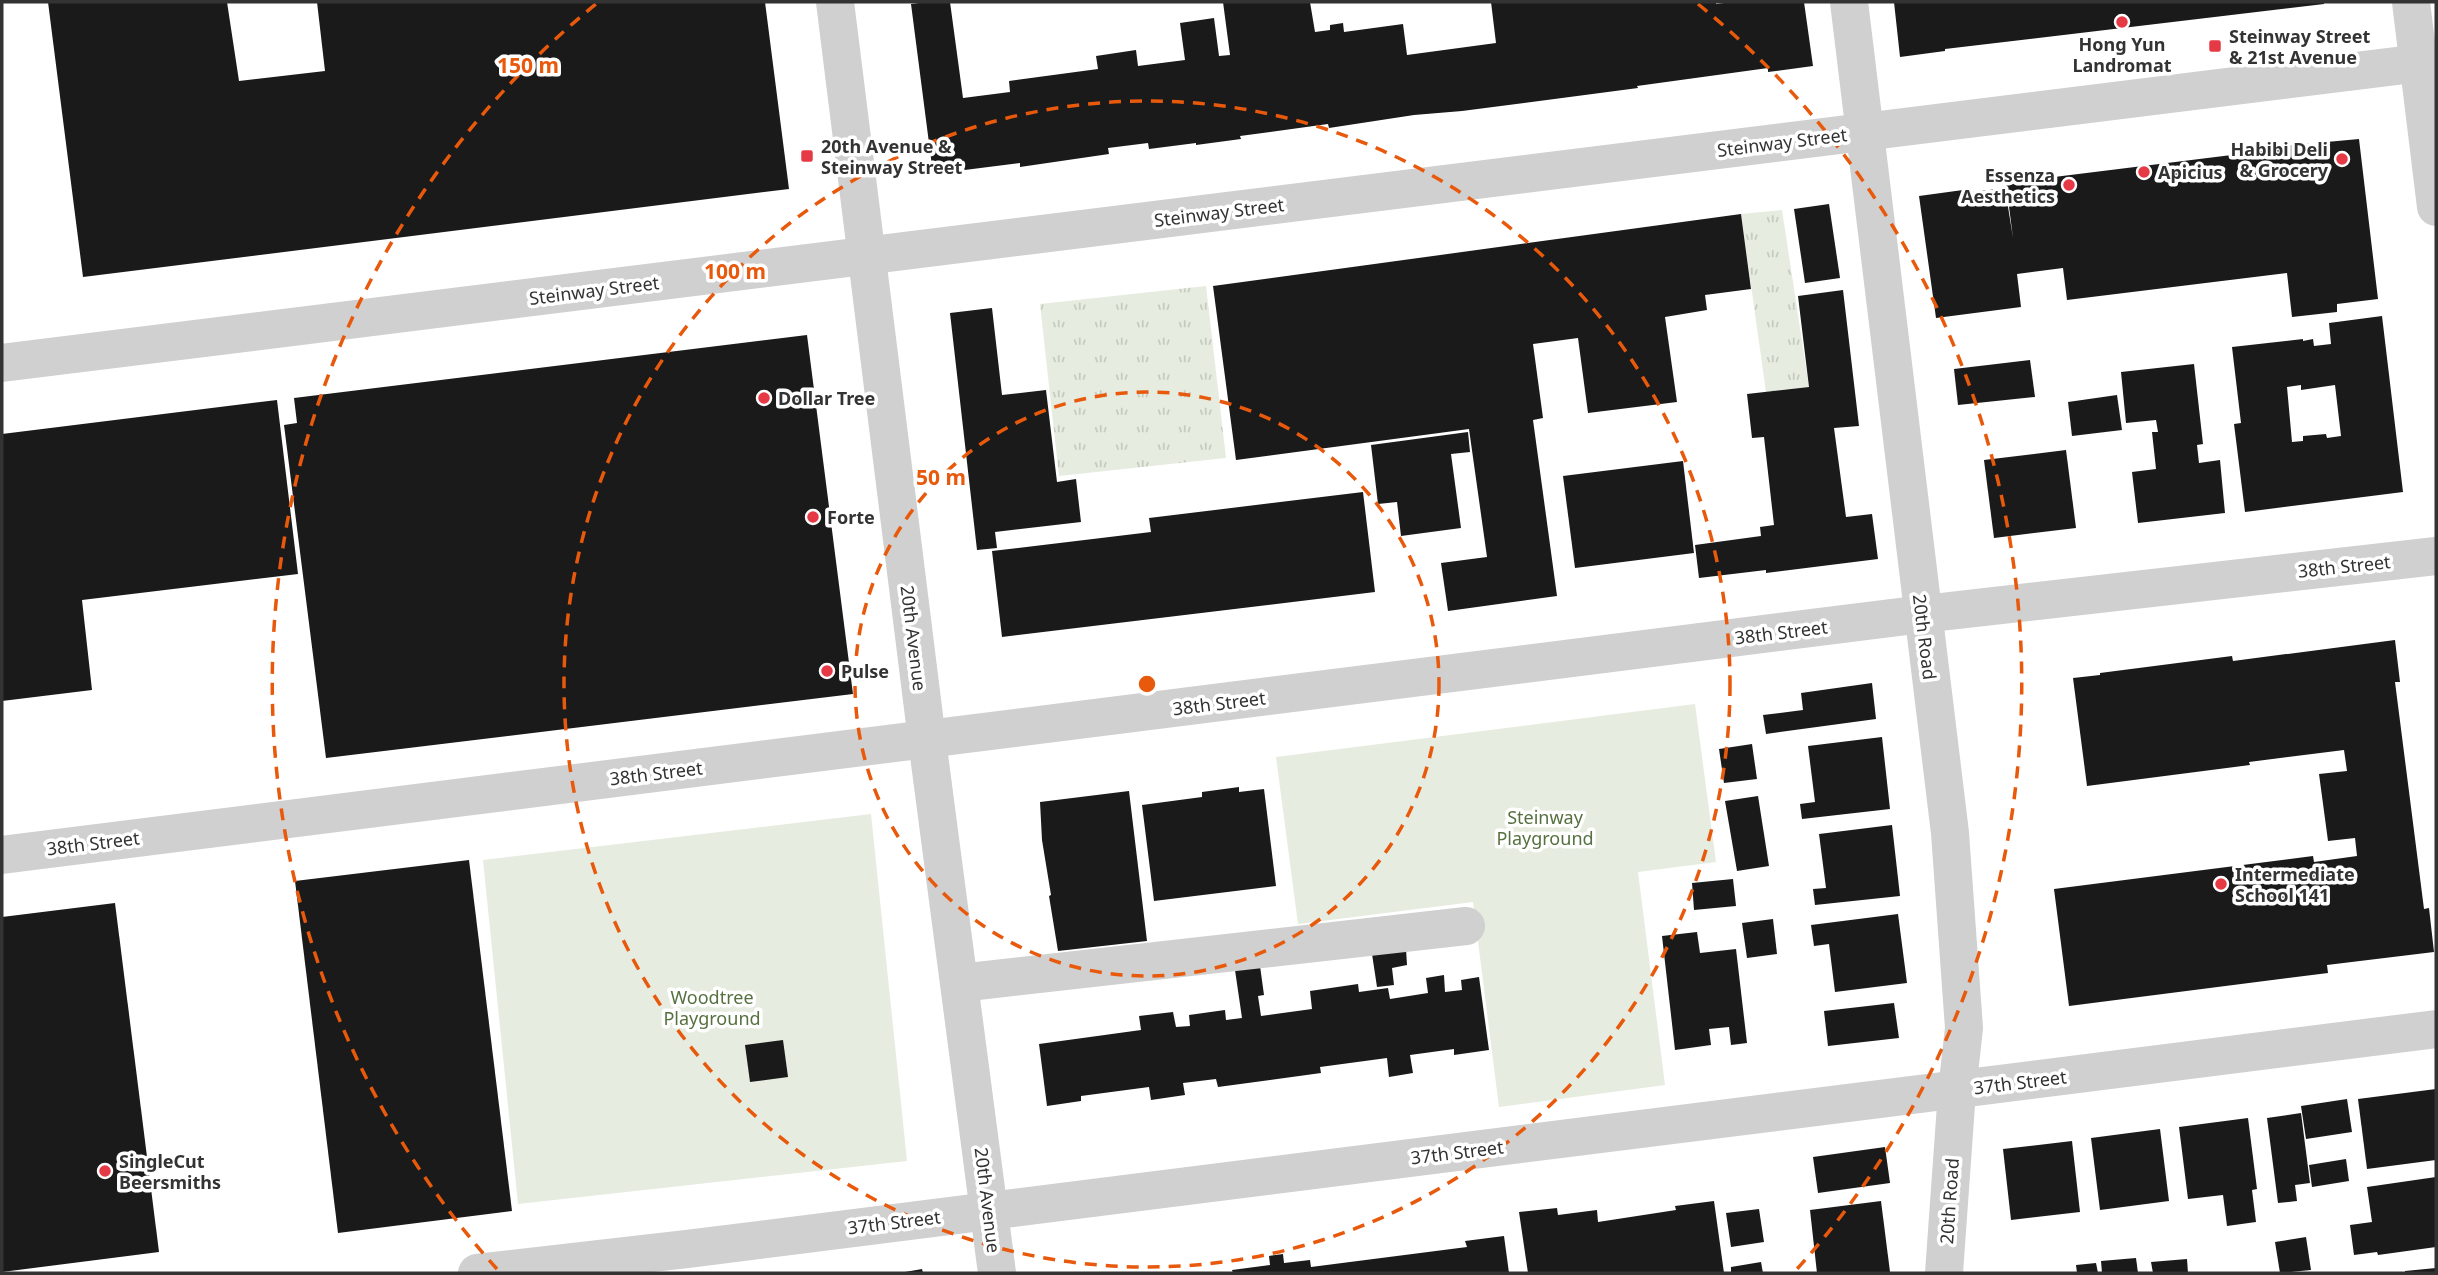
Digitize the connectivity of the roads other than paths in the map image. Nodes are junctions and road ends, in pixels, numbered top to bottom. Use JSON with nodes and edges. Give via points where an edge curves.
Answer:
{"nodes":[{"id":1,"x":835,"y":2,"type":"edge"},
{"id":2,"x":1849,"y":2,"type":"edge"},
{"id":3,"x":2411,"y":2,"type":"edge"},
{"id":4,"x":2427,"y":62,"type":"edge"},
{"id":5,"x":1864,"y":131,"type":"junction"},
{"id":6,"x":2436,"y":207,"type":"edge"},
{"id":7,"x":866,"y":256,"type":"junction"},
{"id":8,"x":2,"y":363,"type":"edge"},
{"id":9,"x":2436,"y":556,"type":"edge"},
{"id":10,"x":1923,"y":614,"type":"junction"},
{"id":11,"x":927,"y":740,"type":"junction"},
{"id":12,"x":2,"y":855,"type":"edge"},
{"id":13,"x":1466,"y":926,"type":"dead end"},
{"id":14,"x":960,"y":983,"type":"junction"},
{"id":15,"x":2436,"y":1029,"type":"edge"},
{"id":16,"x":1957,"y":1091,"type":"junction"},
{"id":17,"x":989,"y":1210,"type":"junction"},
{"id":18,"x":477,"y":1273,"type":"edge"},
{"id":19,"x":997,"y":1273,"type":"edge"},
{"id":20,"x":1944,"y":1273,"type":"edge"}],
"edges":[{"from":1,"to":7,"type":"street","name":"20th Avenue"},
{"from":2,"to":5,"type":"street","name":"20th Road"},
{"from":3,"to":4,"type":"street"},
{"from":4,"to":5,"type":"street","name":"Steinway Street"},
{"from":4,"to":6,"type":"street"},
{"from":5,"to":7,"type":"street","name":"Steinway Street"},
{"from":5,"to":10,"type":"street","name":"20th Road"},
{"from":7,"to":8,"type":"street","name":"Steinway Street"},
{"from":7,"to":11,"type":"street","name":"20th Avenue"},
{"from":9,"to":10,"type":"street","name":"38th Street"},
{"from":10,"to":11,"type":"street","name":"38th Street"},
{"from":10,"to":16,"type":"street","name":"20th Road","via":[[1950,833],[1964,1028]]},
{"from":11,"to":12,"type":"street","name":"38th Street"},
{"from":11,"to":14,"type":"street","name":"20th Avenue"},
{"from":13,"to":14,"type":"street"},
{"from":14,"to":17,"type":"street","name":"20th Avenue"},
{"from":15,"to":16,"type":"street","name":"37th Street"},
{"from":16,"to":17,"type":"street","name":"37th Street"},
{"from":16,"to":20,"type":"street","name":"20th Road"},
{"from":17,"to":18,"type":"street","name":"37th Street"},
{"from":17,"to":19,"type":"street","name":"20th Avenue"}]}
